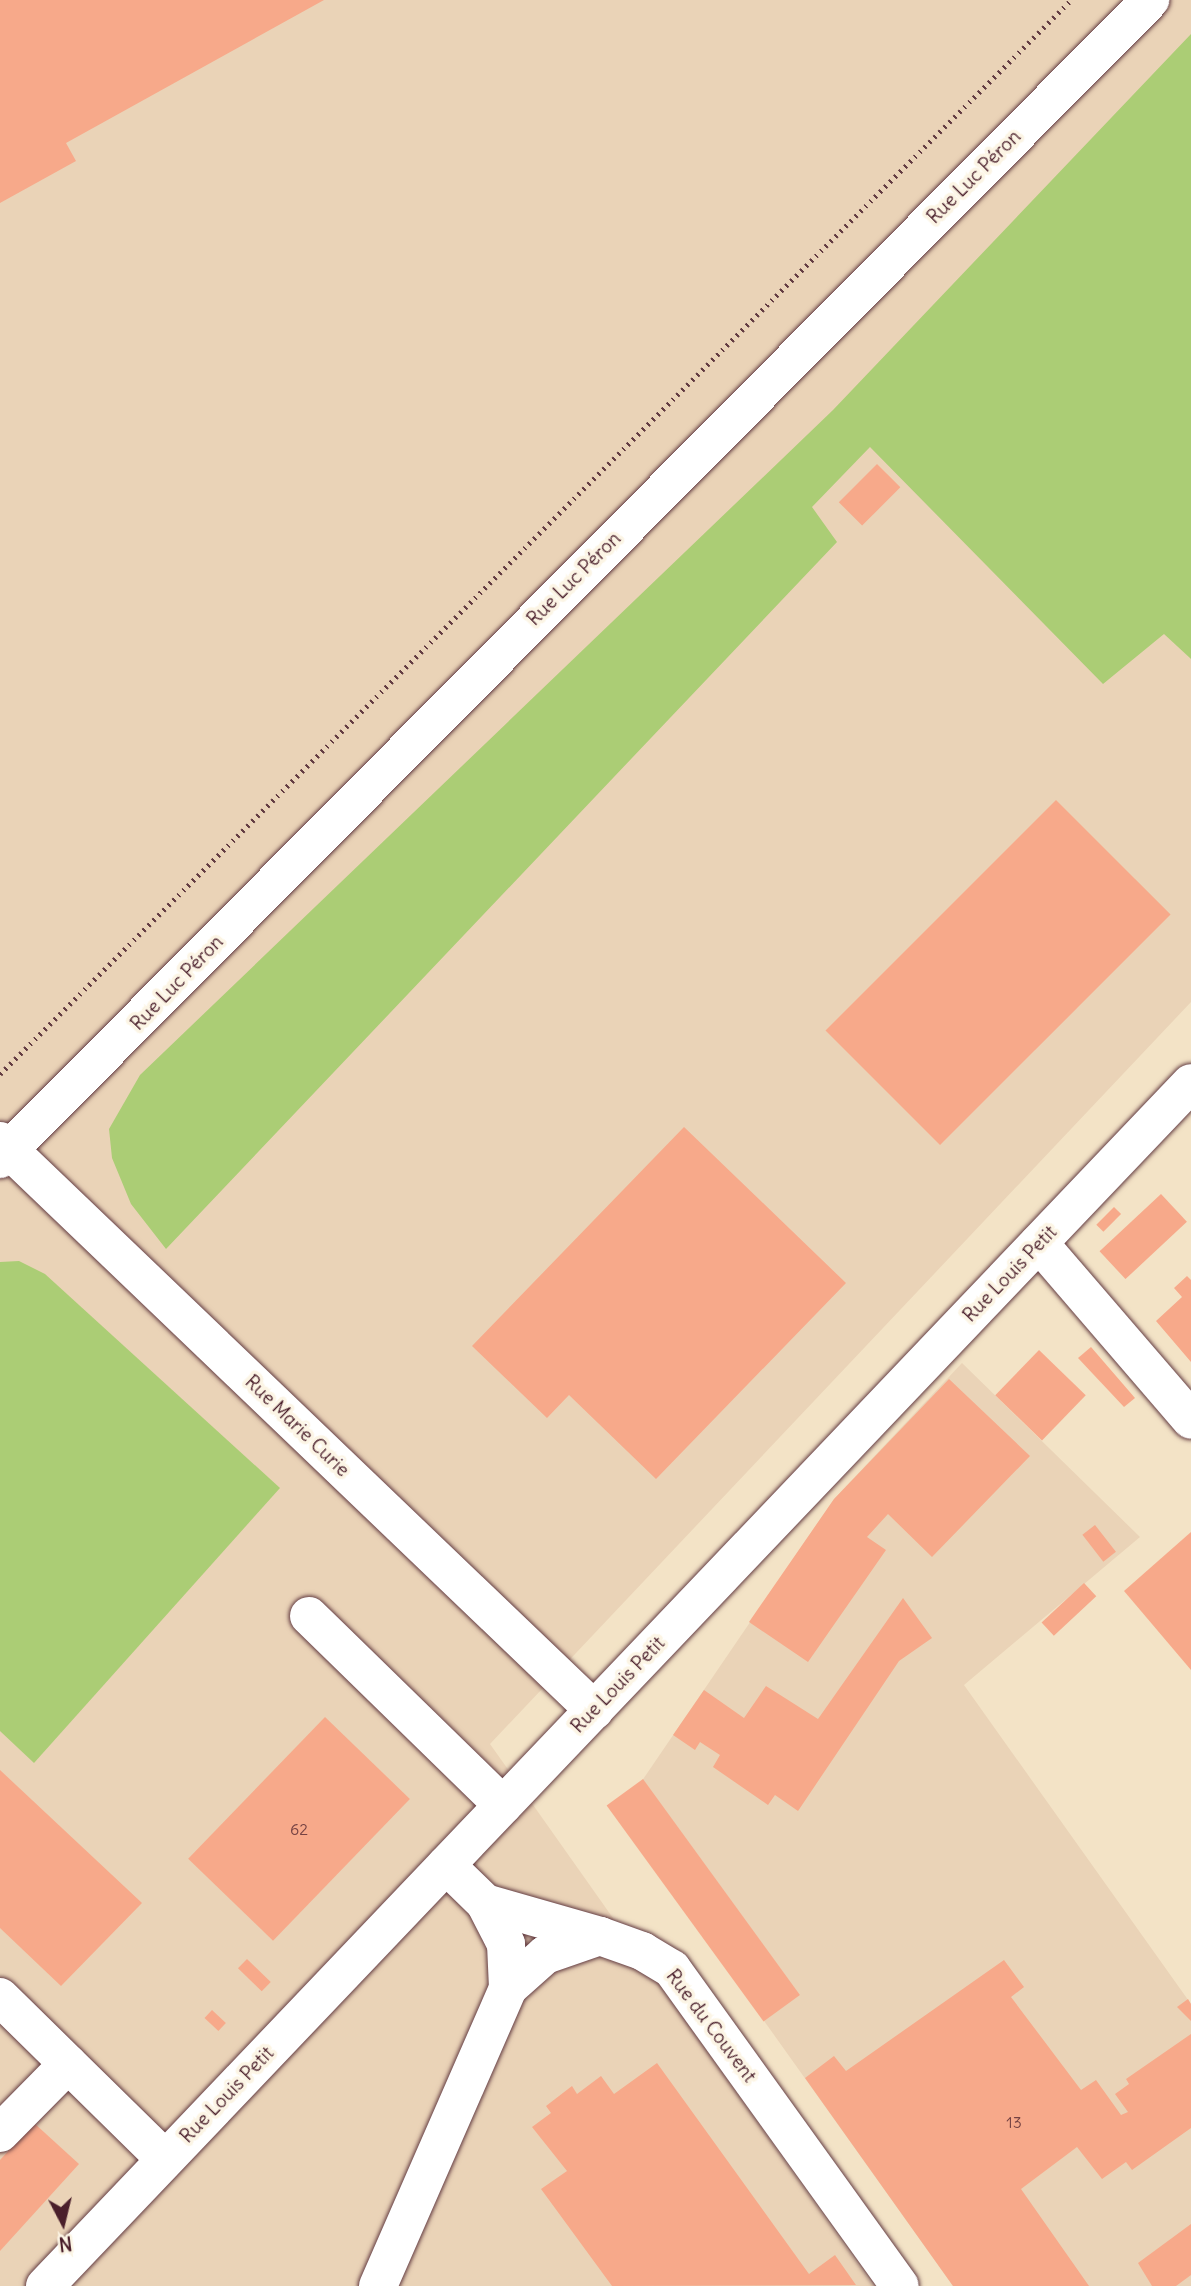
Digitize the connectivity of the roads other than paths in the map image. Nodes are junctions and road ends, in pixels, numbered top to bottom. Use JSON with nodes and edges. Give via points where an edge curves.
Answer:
{"nodes":[{"id":1,"x":1150,"y":0,"type":"edge"},
{"id":2,"x":1191,"y":1083,"type":"edge"},
{"id":3,"x":3,"y":1150,"type":"edge"},
{"id":4,"x":1040,"y":1243,"type":"junction"},
{"id":5,"x":1191,"y":1420,"type":"edge"},
{"id":6,"x":309,"y":1616,"type":"dead end"},
{"id":7,"x":594,"y":1710,"type":"junction"},
{"id":8,"x":503,"y":1804,"type":"junction"},
{"id":9,"x":446,"y":1865,"type":"junction"},
{"id":10,"x":485,"y":1903,"type":"junction"},
{"id":11,"x":600,"y":1936,"type":"junction"},
{"id":12,"x":508,"y":1988,"type":"junction"},
{"id":13,"x":0,"y":1997,"type":"edge"},
{"id":14,"x":68,"y":2064,"type":"junction"},
{"id":15,"x":0,"y":2133,"type":"edge"},
{"id":16,"x":165,"y":2159,"type":"junction"},
{"id":17,"x":45,"y":2286,"type":"edge"},
{"id":18,"x":378,"y":2286,"type":"edge"},
{"id":19,"x":900,"y":2286,"type":"edge"}],
"edges":[{"from":1,"to":3,"type":"street","name":"Rue Luc Péron"},
{"from":2,"to":4,"type":"street","name":"Rue Louis Petit"},
{"from":3,"to":7,"type":"street","name":"Rue Marie Curie"},
{"from":4,"to":5,"type":"street"},
{"from":4,"to":7,"type":"street","name":"Rue Louis Petit"},
{"from":6,"to":8,"type":"street"},
{"from":7,"to":8,"type":"street","name":"Rue Louis Petit"},
{"from":8,"to":9,"type":"street","name":"Rue Louis Petit"},
{"from":9,"to":10,"type":"street","name":"Rue du Couvent"},
{"from":9,"to":16,"type":"street","name":"Rue Louis Petit"},
{"from":10,"to":11,"type":"street","name":"Rue du Couvent"},
{"from":10,"to":12,"type":"street","via":[[506,1944]]},
{"from":11,"to":12,"type":"street","via":[[545,1955]]},
{"from":11,"to":19,"type":"street","name":"Rue du Couvent","via":[[659,1960],[683,1982]]},
{"from":12,"to":18,"type":"street"},
{"from":13,"to":14,"type":"street"},
{"from":14,"to":15,"type":"street"},
{"from":14,"to":16,"type":"street"},
{"from":16,"to":17,"type":"street","name":"Rue Louis Petit"}]}
